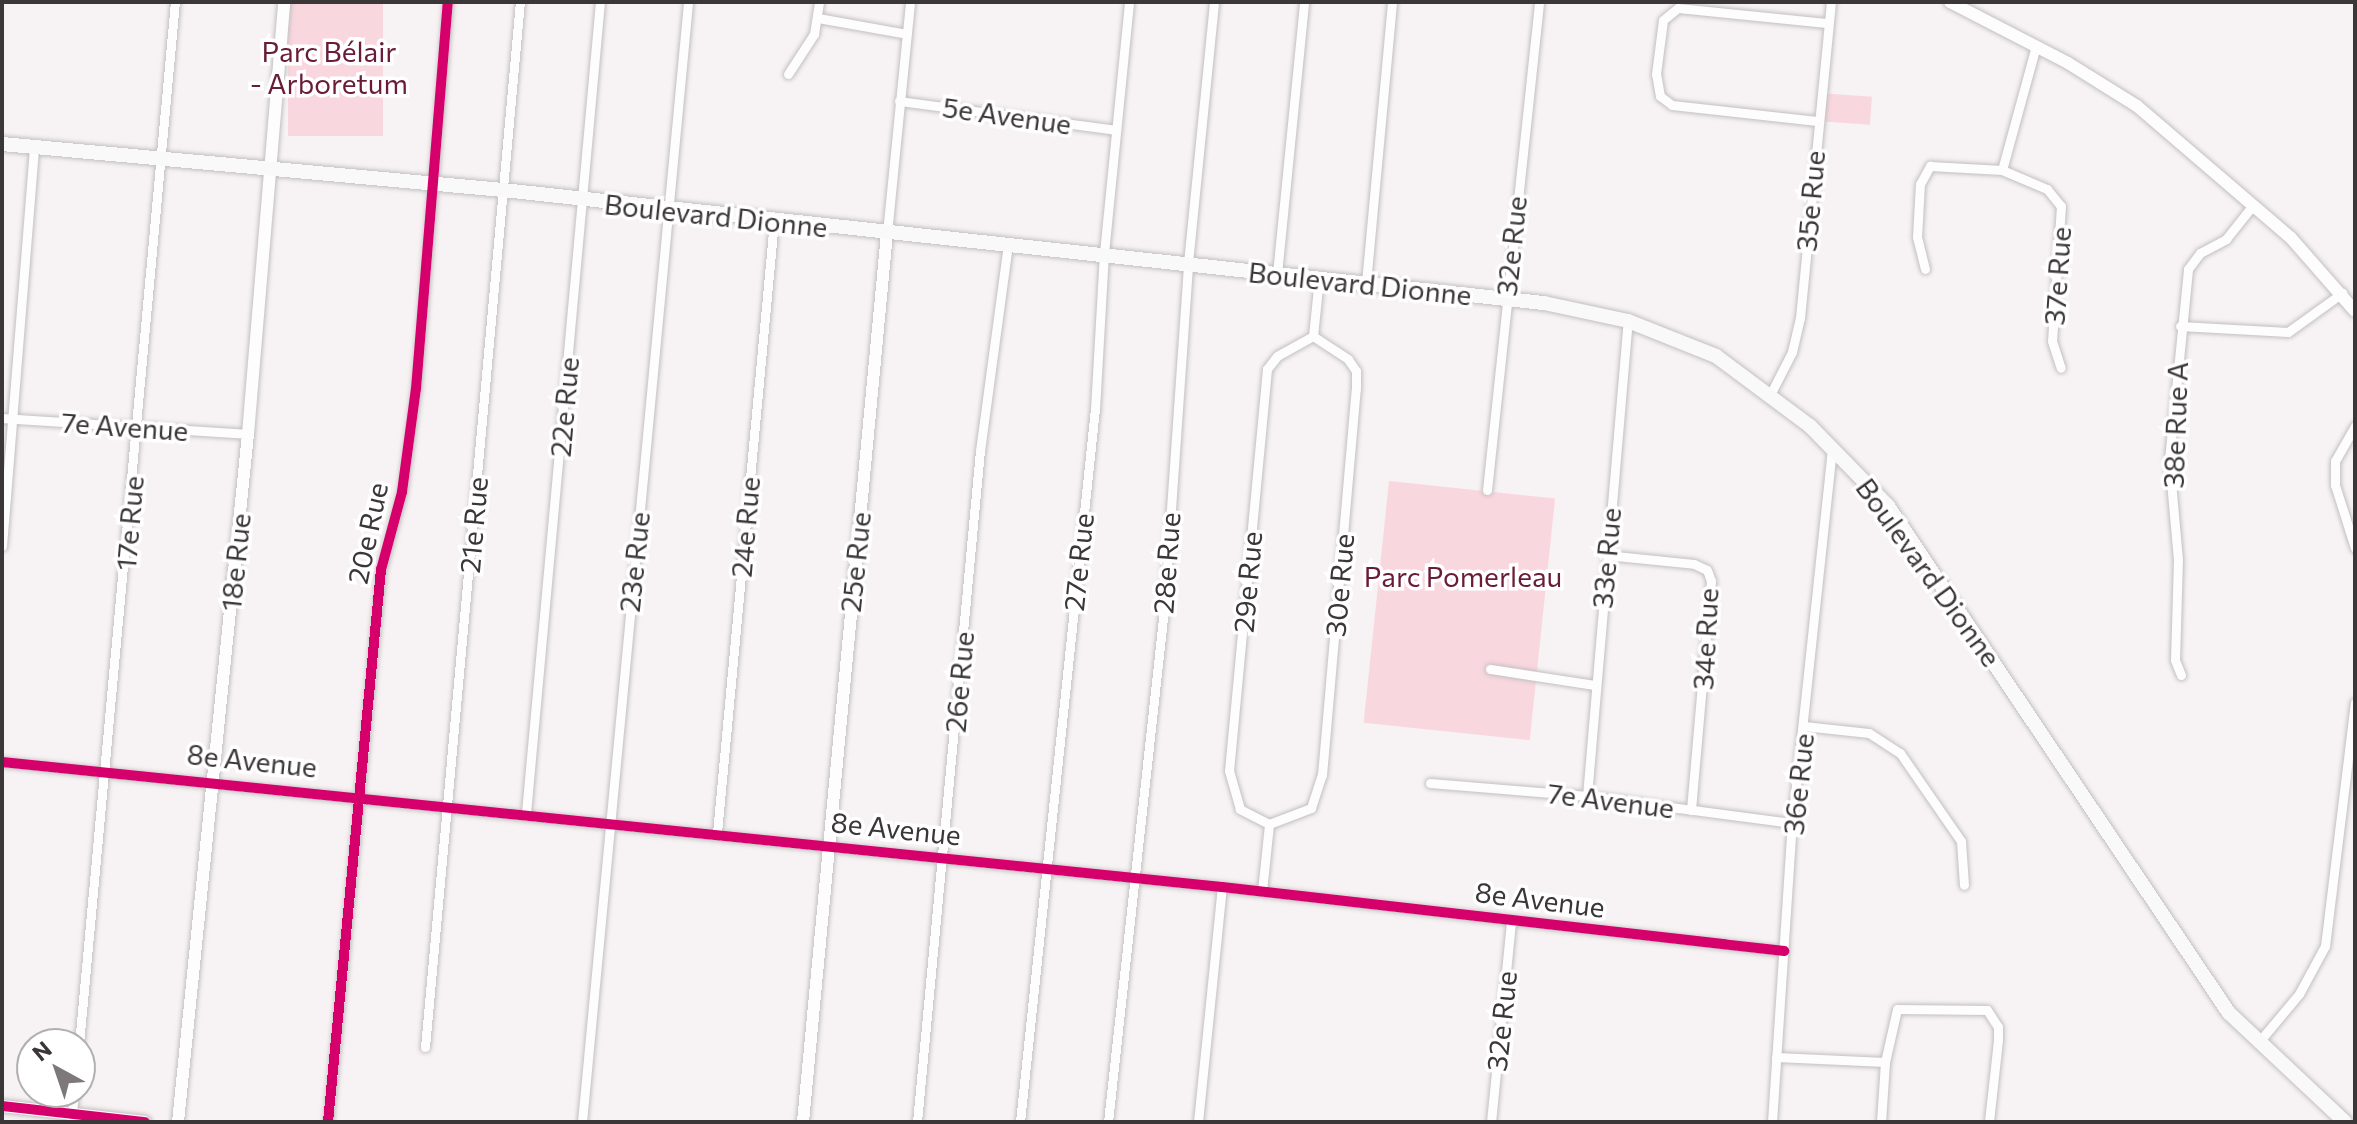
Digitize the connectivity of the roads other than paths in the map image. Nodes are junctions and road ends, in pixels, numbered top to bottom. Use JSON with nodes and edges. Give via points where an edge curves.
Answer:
{"nodes":[{"id":1,"x":175,"y":2,"type":"edge"},
{"id":2,"x":284,"y":2,"type":"edge"},
{"id":3,"x":448,"y":2,"type":"edge"},
{"id":4,"x":520,"y":2,"type":"edge"},
{"id":5,"x":600,"y":2,"type":"edge"},
{"id":6,"x":688,"y":2,"type":"edge"},
{"id":7,"x":819,"y":2,"type":"edge"},
{"id":8,"x":910,"y":2,"type":"edge"},
{"id":9,"x":1129,"y":2,"type":"edge"},
{"id":10,"x":1214,"y":2,"type":"edge"},
{"id":11,"x":1304,"y":2,"type":"edge"},
{"id":12,"x":1392,"y":2,"type":"edge"},
{"id":13,"x":1539,"y":2,"type":"edge"},
{"id":14,"x":1831,"y":2,"type":"edge"},
{"id":15,"x":1950,"y":2,"type":"edge"},
{"id":16,"x":818,"y":18,"type":"junction"},
{"id":17,"x":1826,"y":23,"type":"junction"},
{"id":18,"x":907,"y":34,"type":"junction"},
{"id":19,"x":2036,"y":46,"type":"junction"},
{"id":20,"x":788,"y":74,"type":"dead end"},
{"id":21,"x":899,"y":101,"type":"junction"},
{"id":22,"x":1817,"y":121,"type":"junction"},
{"id":23,"x":1116,"y":130,"type":"junction"},
{"id":24,"x":2,"y":144,"type":"edge"},
{"id":25,"x":34,"y":146,"type":"junction"},
{"id":26,"x":162,"y":157,"type":"junction"},
{"id":27,"x":269,"y":167,"type":"junction"},
{"id":28,"x":2002,"y":170,"type":"junction"},
{"id":29,"x":431,"y":184,"type":"junction"},
{"id":30,"x":503,"y":190,"type":"junction"},
{"id":31,"x":584,"y":200,"type":"junction"},
{"id":32,"x":2253,"y":205,"type":"junction"},
{"id":33,"x":668,"y":210,"type":"junction"},
{"id":34,"x":774,"y":221,"type":"junction"},
{"id":35,"x":887,"y":234,"type":"junction"},
{"id":36,"x":1008,"y":243,"type":"junction"},
{"id":37,"x":1104,"y":253,"type":"junction"},
{"id":38,"x":1188,"y":263,"type":"junction"},
{"id":39,"x":1925,"y":269,"type":"dead end"},
{"id":40,"x":1277,"y":274,"type":"junction"},
{"id":41,"x":1319,"y":278,"type":"junction"},
{"id":42,"x":1366,"y":283,"type":"junction"},
{"id":43,"x":2342,"y":293,"type":"junction"},
{"id":44,"x":1505,"y":300,"type":"junction"},
{"id":45,"x":2355,"y":311,"type":"edge"},
{"id":46,"x":1628,"y":321,"type":"junction"},
{"id":47,"x":2180,"y":326,"type":"junction"},
{"id":48,"x":1313,"y":336,"type":"junction"},
{"id":49,"x":2061,"y":368,"type":"dead end"},
{"id":50,"x":1770,"y":395,"type":"junction"},
{"id":51,"x":7,"y":418,"type":"edge"},
{"id":52,"x":138,"y":426,"type":"junction"},
{"id":53,"x":2355,"y":426,"type":"edge"},
{"id":54,"x":248,"y":434,"type":"junction"},
{"id":55,"x":1833,"y":446,"type":"junction"},
{"id":56,"x":1487,"y":490,"type":"dead end"},
{"id":57,"x":2,"y":546,"type":"edge"},
{"id":58,"x":2355,"y":548,"type":"edge"},
{"id":59,"x":1606,"y":555,"type":"junction"},
{"id":60,"x":1490,"y":669,"type":"dead end"},
{"id":61,"x":2181,"y":675,"type":"dead end"},
{"id":62,"x":1595,"y":685,"type":"junction"},
{"id":63,"x":2355,"y":703,"type":"edge"},
{"id":64,"x":1804,"y":726,"type":"junction"},
{"id":65,"x":2,"y":762,"type":"edge"},
{"id":66,"x":107,"y":769,"type":"junction"},
{"id":67,"x":214,"y":780,"type":"junction"},
{"id":68,"x":1430,"y":783,"type":"dead end"},
{"id":69,"x":356,"y":795,"type":"junction"},
{"id":70,"x":1587,"y":796,"type":"junction"},
{"id":71,"x":448,"y":805,"type":"junction"},
{"id":72,"x":1691,"y":810,"type":"junction"},
{"id":73,"x":526,"y":813,"type":"junction"},
{"id":74,"x":609,"y":822,"type":"junction"},
{"id":75,"x":1792,"y":823,"type":"junction"},
{"id":76,"x":1269,"y":824,"type":"junction"},
{"id":77,"x":717,"y":833,"type":"junction"},
{"id":78,"x":828,"y":845,"type":"junction"},
{"id":79,"x":942,"y":857,"type":"junction"},
{"id":80,"x":1044,"y":868,"type":"junction"},
{"id":81,"x":1131,"y":877,"type":"junction"},
{"id":82,"x":1964,"y":885,"type":"dead end"},
{"id":83,"x":1222,"y":887,"type":"junction"},
{"id":84,"x":1262,"y":891,"type":"junction"},
{"id":85,"x":1511,"y":920,"type":"junction"},
{"id":86,"x":1784,"y":951,"type":"junction"},
{"id":87,"x":81,"y":1028,"type":"edge"},
{"id":88,"x":2258,"y":1043,"type":"junction"},
{"id":89,"x":425,"y":1047,"type":"dead end"},
{"id":90,"x":1776,"y":1057,"type":"junction"},
{"id":91,"x":1885,"y":1062,"type":"junction"},
{"id":92,"x":2,"y":1106,"type":"edge"},
{"id":93,"x":71,"y":1118,"type":"edge"},
{"id":94,"x":145,"y":1122,"type":"edge"},
{"id":95,"x":178,"y":1122,"type":"edge"},
{"id":96,"x":328,"y":1122,"type":"edge"},
{"id":97,"x":582,"y":1122,"type":"edge"},
{"id":98,"x":803,"y":1122,"type":"edge"},
{"id":99,"x":917,"y":1122,"type":"edge"},
{"id":100,"x":1020,"y":1122,"type":"edge"},
{"id":101,"x":1108,"y":1122,"type":"edge"},
{"id":102,"x":1198,"y":1122,"type":"edge"},
{"id":103,"x":1491,"y":1122,"type":"edge"},
{"id":104,"x":1772,"y":1122,"type":"edge"},
{"id":105,"x":1881,"y":1122,"type":"edge"},
{"id":106,"x":1989,"y":1122,"type":"edge"},
{"id":107,"x":2345,"y":1122,"type":"edge"}],
"edges":[{"from":1,"to":26,"type":"street","name":"17e Rue"},
{"from":2,"to":27,"type":"street","name":"18e Rue"},
{"from":3,"to":29,"type":"street","name":"20e Rue"},
{"from":4,"to":30,"type":"street","name":"21e Rue"},
{"from":5,"to":31,"type":"street","name":"22e Rue"},
{"from":6,"to":33,"type":"street","name":"23e Rue"},
{"from":7,"to":16,"type":"street"},
{"from":8,"to":18,"type":"street","name":"25e Rue"},
{"from":9,"to":23,"type":"street","name":"27e Rue"},
{"from":10,"to":38,"type":"street","name":"28e Rue"},
{"from":11,"to":40,"type":"street"},
{"from":12,"to":42,"type":"street"},
{"from":13,"to":44,"type":"street","name":"32e Rue"},
{"from":14,"to":17,"type":"street","name":"35e Rue"},
{"from":15,"to":19,"type":"street"},
{"from":16,"to":18,"type":"street"},
{"from":16,"to":20,"type":"street"},
{"from":17,"to":22,"type":"street","name":"35e Rue"},
{"from":17,"to":22,"type":"street","via":[[1672,10],[1663,20],[1656,74],[1665,101]]},
{"from":18,"to":21,"type":"street","name":"25e Rue"},
{"from":19,"to":28,"type":"street"},
{"from":19,"to":32,"type":"street","via":[[2137,106]]},
{"from":21,"to":23,"type":"street","name":"5e Avenue"},
{"from":21,"to":35,"type":"street","name":"25e Rue"},
{"from":22,"to":50,"type":"street","name":"35e Rue","via":[[1800,318],[1792,352]]},
{"from":23,"to":37,"type":"street","name":"27e Rue"},
{"from":24,"to":25,"type":"main road","name":"Boulevard Dionne"},
{"from":25,"to":26,"type":"main road","name":"Boulevard Dionne"},
{"from":25,"to":51,"type":"street"},
{"from":26,"to":27,"type":"main road","name":"Boulevard Dionne"},
{"from":26,"to":52,"type":"street","name":"17e Rue"},
{"from":27,"to":29,"type":"main road","name":"Boulevard Dionne"},
{"from":27,"to":54,"type":"street","name":"18e Rue"},
{"from":28,"to":39,"type":"street","via":[[1945,163],[1926,170],[1917,237]]},
{"from":28,"to":49,"type":"street","name":"37e Rue","via":[[2047,189],[2061,206],[2052,341]]},
{"from":29,"to":30,"type":"main road","name":"Boulevard Dionne"},
{"from":29,"to":69,"type":"street","name":"20e Rue","via":[[416,389],[402,492],[381,570]]},
{"from":30,"to":31,"type":"main road","name":"Boulevard Dionne"},
{"from":30,"to":71,"type":"street","name":"21e Rue"},
{"from":31,"to":33,"type":"main road","name":"Boulevard Dionne"},
{"from":31,"to":73,"type":"street","name":"22e Rue"},
{"from":32,"to":43,"type":"street"},
{"from":32,"to":47,"type":"street","name":"38e Rue A","via":[[2226,239],[2192,260]]},
{"from":33,"to":34,"type":"main road","name":"Boulevard Dionne"},
{"from":33,"to":74,"type":"street","name":"23e Rue"},
{"from":34,"to":35,"type":"main road","name":"Boulevard Dionne"},
{"from":34,"to":77,"type":"street","name":"24e Rue"},
{"from":35,"to":36,"type":"main road","name":"Boulevard Dionne"},
{"from":35,"to":78,"type":"street","name":"25e Rue"},
{"from":36,"to":37,"type":"main road","name":"Boulevard Dionne"},
{"from":36,"to":79,"type":"street","name":"26e Rue","via":[[980,451]]},
{"from":37,"to":38,"type":"main road","name":"Boulevard Dionne"},
{"from":37,"to":80,"type":"street","name":"27e Rue","via":[[1095,409]]},
{"from":38,"to":40,"type":"main road","name":"Boulevard Dionne"},
{"from":38,"to":81,"type":"street","name":"28e Rue","via":[[1164,609]]},
{"from":40,"to":41,"type":"main road","name":"Boulevard Dionne"},
{"from":41,"to":42,"type":"main road","name":"Boulevard Dionne"},
{"from":41,"to":48,"type":"street"},
{"from":42,"to":44,"type":"main road","name":"Boulevard Dionne"},
{"from":43,"to":45,"type":"street"},
{"from":43,"to":47,"type":"street","via":[[2288,332]]},
{"from":44,"to":46,"type":"main road","name":"Boulevard Dionne"},
{"from":44,"to":56,"type":"street","name":"32e Rue"},
{"from":46,"to":50,"type":"main road","name":"Boulevard Dionne","via":[[1716,356]]},
{"from":46,"to":59,"type":"street","name":"33e Rue"},
{"from":47,"to":61,"type":"street","name":"38e Rue A","via":[[2169,460],[2178,560],[2175,660]]},
{"from":48,"to":76,"type":"street","name":"29e Rue","via":[[1277,356],[1267,369],[1229,771],[1240,809]]},
{"from":48,"to":76,"type":"street","name":"30e Rue","via":[[1348,359],[1356,371],[1322,775],[1311,808]]},
{"from":50,"to":55,"type":"main road","name":"Boulevard Dionne"},
{"from":51,"to":52,"type":"street","name":"7e Avenue"},
{"from":51,"to":57,"type":"street"},
{"from":52,"to":54,"type":"street","name":"7e Avenue"},
{"from":52,"to":66,"type":"street","name":"17e Rue"},
{"from":53,"to":58,"type":"street","via":[[2335,461],[2335,485]]},
{"from":54,"to":67,"type":"street","name":"18e Rue"},
{"from":55,"to":64,"type":"street","name":"36e Rue"},
{"from":55,"to":88,"type":"main road","name":"Boulevard Dionne","via":[[1888,506],[2186,951],[2229,1013]]},
{"from":59,"to":62,"type":"street","name":"33e Rue"},
{"from":59,"to":72,"type":"street","name":"34e Rue","via":[[1694,564],[1707,570],[1711,581]]},
{"from":60,"to":62,"type":"street"},
{"from":62,"to":70,"type":"street","name":"33e Rue"},
{"from":63,"to":88,"type":"street","via":[[2325,946],[2299,994]]},
{"from":64,"to":75,"type":"street","name":"36e Rue"},
{"from":64,"to":82,"type":"street","via":[[1869,733],[1900,753],[1961,841]]},
{"from":65,"to":66,"type":"street","name":"8e Avenue"},
{"from":66,"to":67,"type":"street","name":"8e Avenue"},
{"from":66,"to":87,"type":"street","name":"17e Rue"},
{"from":67,"to":69,"type":"street","name":"8e Avenue"},
{"from":67,"to":95,"type":"street","name":"18e Rue"},
{"from":68,"to":70,"type":"street","name":"7e Avenue"},
{"from":69,"to":71,"type":"street","name":"8e Avenue"},
{"from":69,"to":96,"type":"street","name":"20e Rue"},
{"from":70,"to":72,"type":"street","name":"7e Avenue"},
{"from":71,"to":73,"type":"street","name":"8e Avenue"},
{"from":71,"to":89,"type":"street","name":"21e Rue"},
{"from":72,"to":75,"type":"street","name":"7e Avenue"},
{"from":73,"to":74,"type":"street","name":"8e Avenue"},
{"from":74,"to":77,"type":"street","name":"8e Avenue"},
{"from":74,"to":97,"type":"street","name":"23e Rue"},
{"from":75,"to":86,"type":"street","name":"36e Rue"},
{"from":76,"to":84,"type":"street"},
{"from":77,"to":78,"type":"street","name":"8e Avenue"},
{"from":78,"to":79,"type":"street","name":"8e Avenue"},
{"from":78,"to":98,"type":"street","name":"25e Rue"},
{"from":79,"to":80,"type":"street","name":"8e Avenue"},
{"from":79,"to":99,"type":"street","name":"26e Rue"},
{"from":80,"to":81,"type":"street","name":"8e Avenue"},
{"from":80,"to":100,"type":"street","name":"27e Rue"},
{"from":81,"to":83,"type":"street","name":"8e Avenue"},
{"from":81,"to":101,"type":"street","name":"28e Rue"},
{"from":83,"to":84,"type":"street","name":"8e Avenue"},
{"from":83,"to":102,"type":"street"},
{"from":84,"to":85,"type":"street","name":"8e Avenue"},
{"from":85,"to":86,"type":"street","name":"8e Avenue"},
{"from":85,"to":103,"type":"street","name":"32e Rue"},
{"from":86,"to":90,"type":"street","name":"36e Rue"},
{"from":88,"to":107,"type":"main road","name":"Boulevard Dionne"},
{"from":90,"to":91,"type":"street"},
{"from":90,"to":104,"type":"street","name":"36e Rue"},
{"from":91,"to":105,"type":"street"},
{"from":91,"to":106,"type":"street","via":[[1897,1009],[1911,1005],[1987,1010],[1998,1040]]},
{"from":92,"to":93,"type":"street"},
{"from":93,"to":94,"type":"street"}]}
